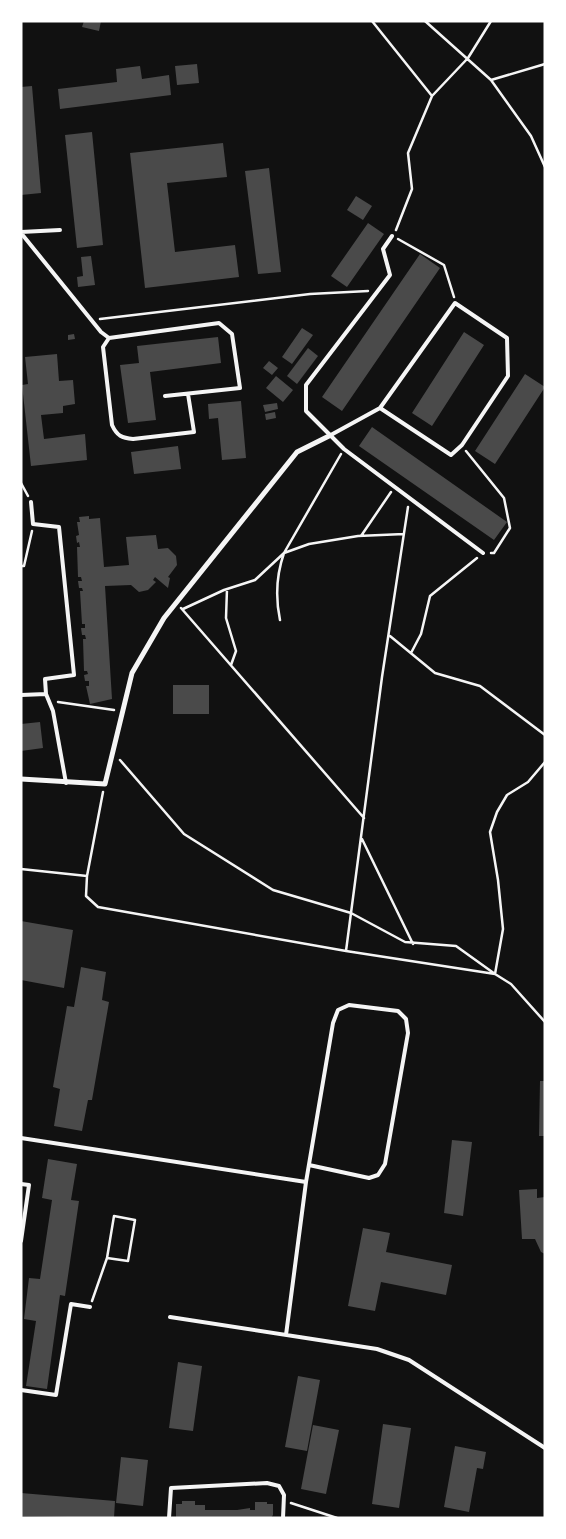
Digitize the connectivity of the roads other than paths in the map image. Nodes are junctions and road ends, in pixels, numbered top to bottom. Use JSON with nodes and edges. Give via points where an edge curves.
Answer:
{"nodes":[{"id":1,"x":60,"y":230,"type":"dead end"},
{"id":2,"x":21,"y":233,"type":"edge"},
{"id":3,"x":392,"y":236,"type":"road end"},
{"id":4,"x":109,"y":338,"type":"junction"},
{"id":5,"x":188,"y":394,"type":"junction"},
{"id":6,"x":165,"y":396,"type":"dead end"},
{"id":7,"x":380,"y":408,"type":"junction"},
{"id":8,"x":329,"y":436,"type":"junction"},
{"id":9,"x":31,"y":502,"type":"road end"},
{"id":10,"x":483,"y":553,"type":"dead end"},
{"id":11,"x":46,"y":694,"type":"junction"},
{"id":12,"x":21,"y":695,"type":"edge"},
{"id":13,"x":21,"y":779,"type":"edge"},
{"id":14,"x":66,"y":782,"type":"junction"},
{"id":15,"x":21,"y":1138,"type":"edge"},
{"id":16,"x":309,"y":1165,"type":"junction"},
{"id":17,"x":306,"y":1182,"type":"junction"},
{"id":18,"x":21,"y":1184,"type":"edge"},
{"id":19,"x":21,"y":1241,"type":"edge"},
{"id":20,"x":90,"y":1307,"type":"road end"},
{"id":21,"x":170,"y":1317,"type":"dead end"},
{"id":22,"x":286,"y":1335,"type":"junction"},
{"id":23,"x":21,"y":1390,"type":"edge"},
{"id":24,"x":545,"y":1448,"type":"edge"},
{"id":25,"x":169,"y":1518,"type":"edge"},
{"id":26,"x":283,"y":1518,"type":"edge"}],
"edges":[{"from":1,"to":2,"type":"lane"},
{"from":2,"to":4,"type":"lane"},
{"from":3,"to":8,"type":"lane","via":[[383,249],[390,275],[306,385],[306,411]]},
{"from":4,"to":5,"type":"lane","via":[[103,347],[112,425],[123,438],[194,432]]},
{"from":4,"to":5,"type":"lane","via":[[219,323],[227,327],[232,334],[240,388]]},
{"from":5,"to":6,"type":"lane"},
{"from":7,"to":7,"type":"lane","via":[[451,455],[462,446],[508,376],[507,338],[455,303]]},
{"from":7,"to":8,"type":"lane"},
{"from":8,"to":10,"type":"lane"},
{"from":8,"to":14,"type":"street","via":[[297,452],[175,602],[132,673],[105,784]]},
{"from":9,"to":11,"type":"lane","via":[[33,524],[59,527],[74,675],[45,680]]},
{"from":11,"to":12,"type":"lane"},
{"from":11,"to":14,"type":"lane","via":[[53,711]]},
{"from":13,"to":14,"type":"street"},
{"from":15,"to":17,"type":"lane"},
{"from":16,"to":16,"type":"lane","via":[[333,1023],[338,1010],[349,1005],[398,1011],[406,1019],[408,1034],[385,1164],[378,1175],[369,1178]]},
{"from":16,"to":17,"type":"lane"},
{"from":17,"to":22,"type":"lane"},
{"from":18,"to":19,"type":"lane","via":[[29,1185]]},
{"from":20,"to":23,"type":"lane","via":[[71,1304],[56,1395]]},
{"from":21,"to":22,"type":"lane"},
{"from":22,"to":24,"type":"lane","via":[[377,1348],[409,1360]]},
{"from":25,"to":26,"type":"lane","via":[[171,1488],[267,1483],[279,1486],[284,1495]]}]}
